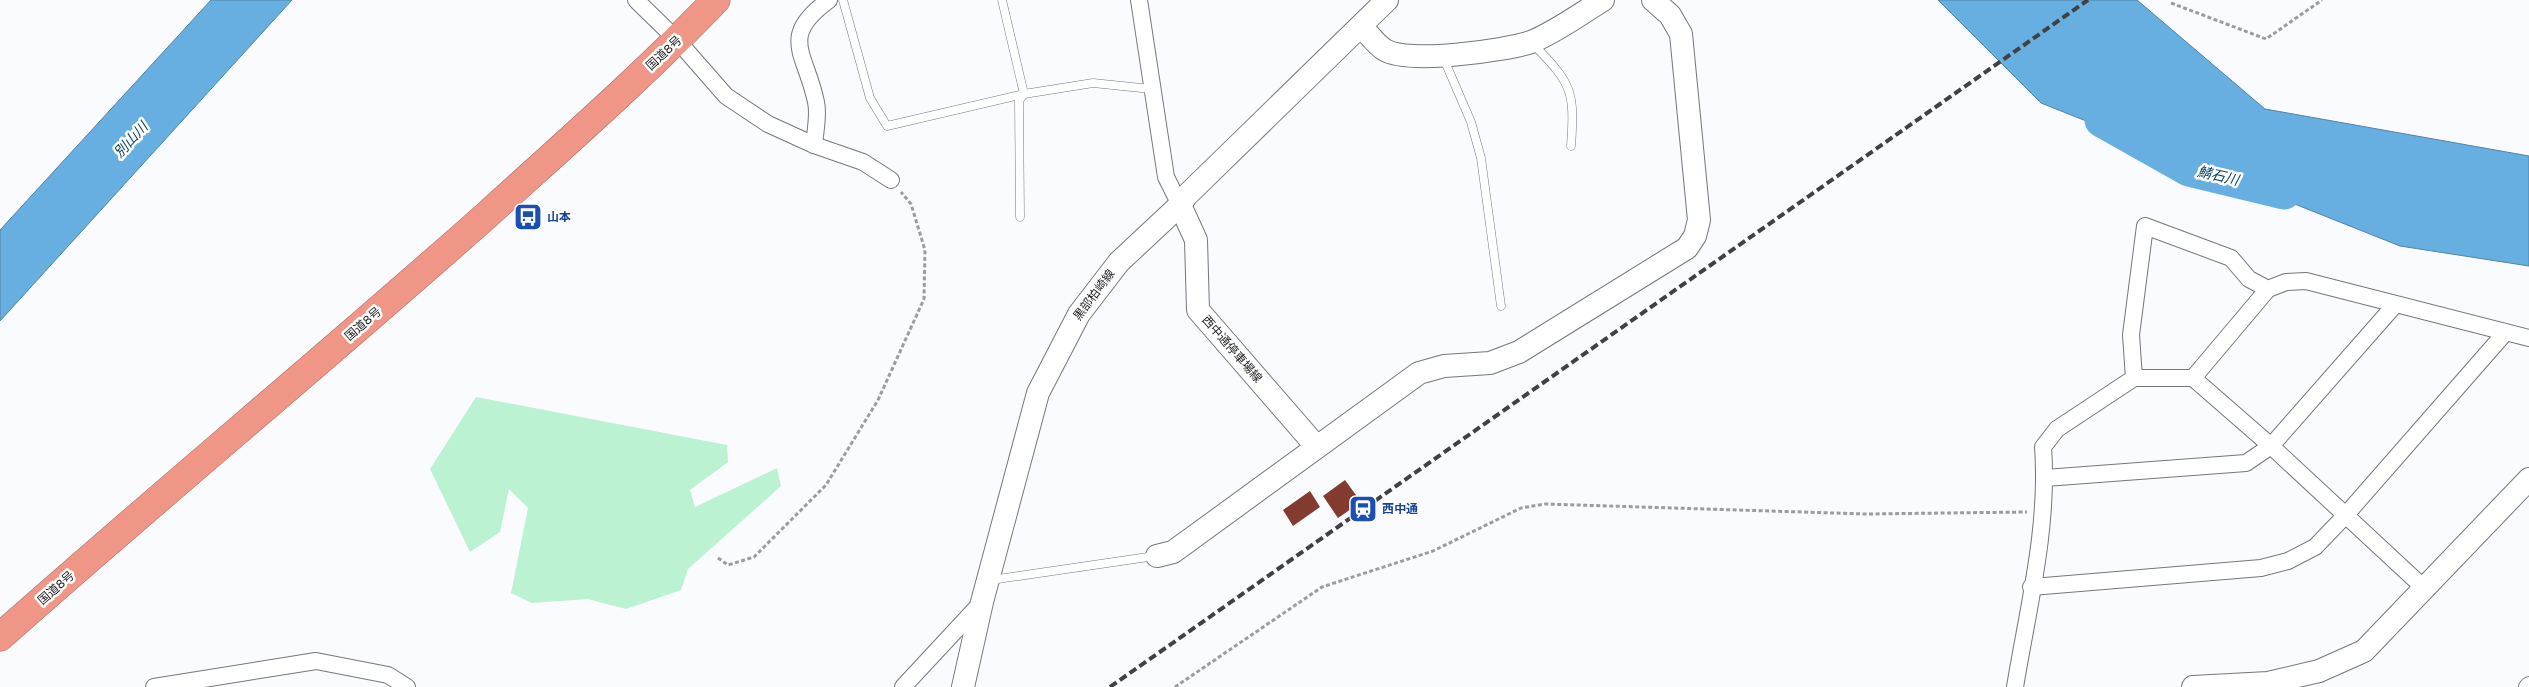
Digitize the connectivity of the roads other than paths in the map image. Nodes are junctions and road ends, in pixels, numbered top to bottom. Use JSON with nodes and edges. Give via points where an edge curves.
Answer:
{"nodes":[{"id":1,"x":636,"y":0,"type":"edge"},
{"id":2,"x":716,"y":0,"type":"edge"},
{"id":3,"x":829,"y":0,"type":"edge"},
{"id":4,"x":843,"y":0,"type":"edge"},
{"id":5,"x":1002,"y":0,"type":"edge"},
{"id":6,"x":1139,"y":0,"type":"edge"},
{"id":7,"x":1387,"y":0,"type":"edge"},
{"id":8,"x":1603,"y":0,"type":"edge"},
{"id":9,"x":1652,"y":0,"type":"edge"},
{"id":10,"x":1361,"y":26,"type":"junction"},
{"id":11,"x":677,"y":40,"type":"junction"},
{"id":12,"x":1530,"y":42,"type":"junction"},
{"id":13,"x":1442,"y":55,"type":"junction"},
{"id":14,"x":1151,"y":89,"type":"junction"},
{"id":15,"x":1024,"y":94,"type":"junction"},
{"id":16,"x":814,"y":145,"type":"junction"},
{"id":17,"x":1571,"y":146,"type":"dead end"},
{"id":18,"x":891,"y":180,"type":"road end"},
{"id":19,"x":1180,"y":205,"type":"junction"},
{"id":20,"x":1020,"y":217,"type":"dead end"},
{"id":21,"x":2268,"y":289,"type":"junction"},
{"id":22,"x":1501,"y":306,"type":"dead end"},
{"id":23,"x":2394,"y":306,"type":"junction"},
{"id":24,"x":2505,"y":333,"type":"junction"},
{"id":25,"x":2529,"y":338,"type":"edge"},
{"id":26,"x":2134,"y":378,"type":"junction"},
{"id":27,"x":2193,"y":378,"type":"junction"},
{"id":28,"x":1316,"y":446,"type":"junction"},
{"id":29,"x":2271,"y":446,"type":"junction"},
{"id":30,"x":2045,"y":478,"type":"junction"},
{"id":31,"x":2529,"y":479,"type":"edge"},
{"id":32,"x":2344,"y":517,"type":"junction"},
{"id":33,"x":1157,"y":556,"type":"joint"},
{"id":34,"x":2031,"y":587,"type":"junction"},
{"id":35,"x":2424,"y":588,"type":"junction"},
{"id":36,"x":984,"y":592,"type":"junction"},
{"id":37,"x":0,"y":637,"type":"edge"},
{"id":38,"x":2269,"y":685,"type":"edge"},
{"id":39,"x":154,"y":687,"type":"edge"},
{"id":40,"x":407,"y":687,"type":"edge"},
{"id":41,"x":903,"y":687,"type":"edge"},
{"id":42,"x":963,"y":687,"type":"edge"},
{"id":43,"x":2015,"y":687,"type":"edge"},
{"id":44,"x":2193,"y":687,"type":"edge"}],
"edges":[{"from":1,"to":11,"type":"street"},
{"from":2,"to":11,"type":"highway","name":"国道8号"},
{"from":3,"to":16,"type":"street","via":[[812,12],[800,29],[800,51],[816,103]]},
{"from":4,"to":15,"type":"lane","via":[[870,98],[887,126]]},
{"from":5,"to":15,"type":"lane"},
{"from":6,"to":14,"type":"street"},
{"from":7,"to":10,"type":"street","name":"黒部柏崎線"},
{"from":8,"to":12,"type":"street"},
{"from":9,"to":28,"type":"street","via":[[1670,15],[1681,34],[1699,220],[1695,236],[1687,248],[1520,352],[1490,363],[1444,366],[1419,373]]},
{"from":10,"to":13,"type":"street","via":[[1384,50],[1398,56]]},
{"from":10,"to":19,"type":"street","name":"黒部柏崎線"},
{"from":11,"to":16,"type":"street","via":[[726,96],[768,124]]},
{"from":11,"to":37,"type":"highway","name":"国道8号","via":[[558,152],[383,307]]},
{"from":12,"to":13,"type":"street"},
{"from":12,"to":17,"type":"lane","via":[[1561,75],[1572,96]]},
{"from":13,"to":22,"type":"lane","via":[[1471,122],[1481,158]]},
{"from":14,"to":15,"type":"lane","via":[[1093,83]]},
{"from":14,"to":19,"type":"street","via":[[1166,177]]},
{"from":15,"to":20,"type":"lane","via":[[1020,101]]},
{"from":16,"to":18,"type":"street","via":[[863,162]]},
{"from":19,"to":28,"type":"street","name":"西中通停車場線","via":[[1196,240],[1198,310]]},
{"from":19,"to":36,"type":"street","name":"黒部柏崎線","via":[[1119,262],[1068,331],[1038,393]]},
{"from":21,"to":23,"type":"street","via":[[2286,282],[2306,281]]},
{"from":21,"to":26,"type":"street","via":[[2249,279],[2231,258],[2145,226],[2131,335]]},
{"from":21,"to":27,"type":"street"},
{"from":23,"to":24,"type":"street"},
{"from":23,"to":29,"type":"street"},
{"from":24,"to":25,"type":"street"},
{"from":24,"to":32,"type":"street"},
{"from":26,"to":27,"type":"street"},
{"from":26,"to":30,"type":"street","via":[[2056,429],[2043,446]]},
{"from":27,"to":29,"type":"street"},
{"from":28,"to":33,"type":"street","via":[[1173,552]]},
{"from":29,"to":30,"type":"street","via":[[2246,463]]},
{"from":29,"to":32,"type":"street"},
{"from":30,"to":34,"type":"street","via":[[2044,511]]},
{"from":31,"to":35,"type":"street"},
{"from":32,"to":34,"type":"street","via":[[2315,547],[2288,561],[2261,568]]},
{"from":32,"to":35,"type":"street"},
{"from":33,"to":36,"type":"lane"},
{"from":34,"to":43,"type":"street"},
{"from":35,"to":38,"type":"street","via":[[2364,651],[2319,671]]},
{"from":36,"to":41,"type":"street"},
{"from":36,"to":42,"type":"street","name":"黒部柏崎線"},
{"from":38,"to":44,"type":"street"},
{"from":39,"to":40,"type":"street","via":[[316,661],[388,675]]}]}
